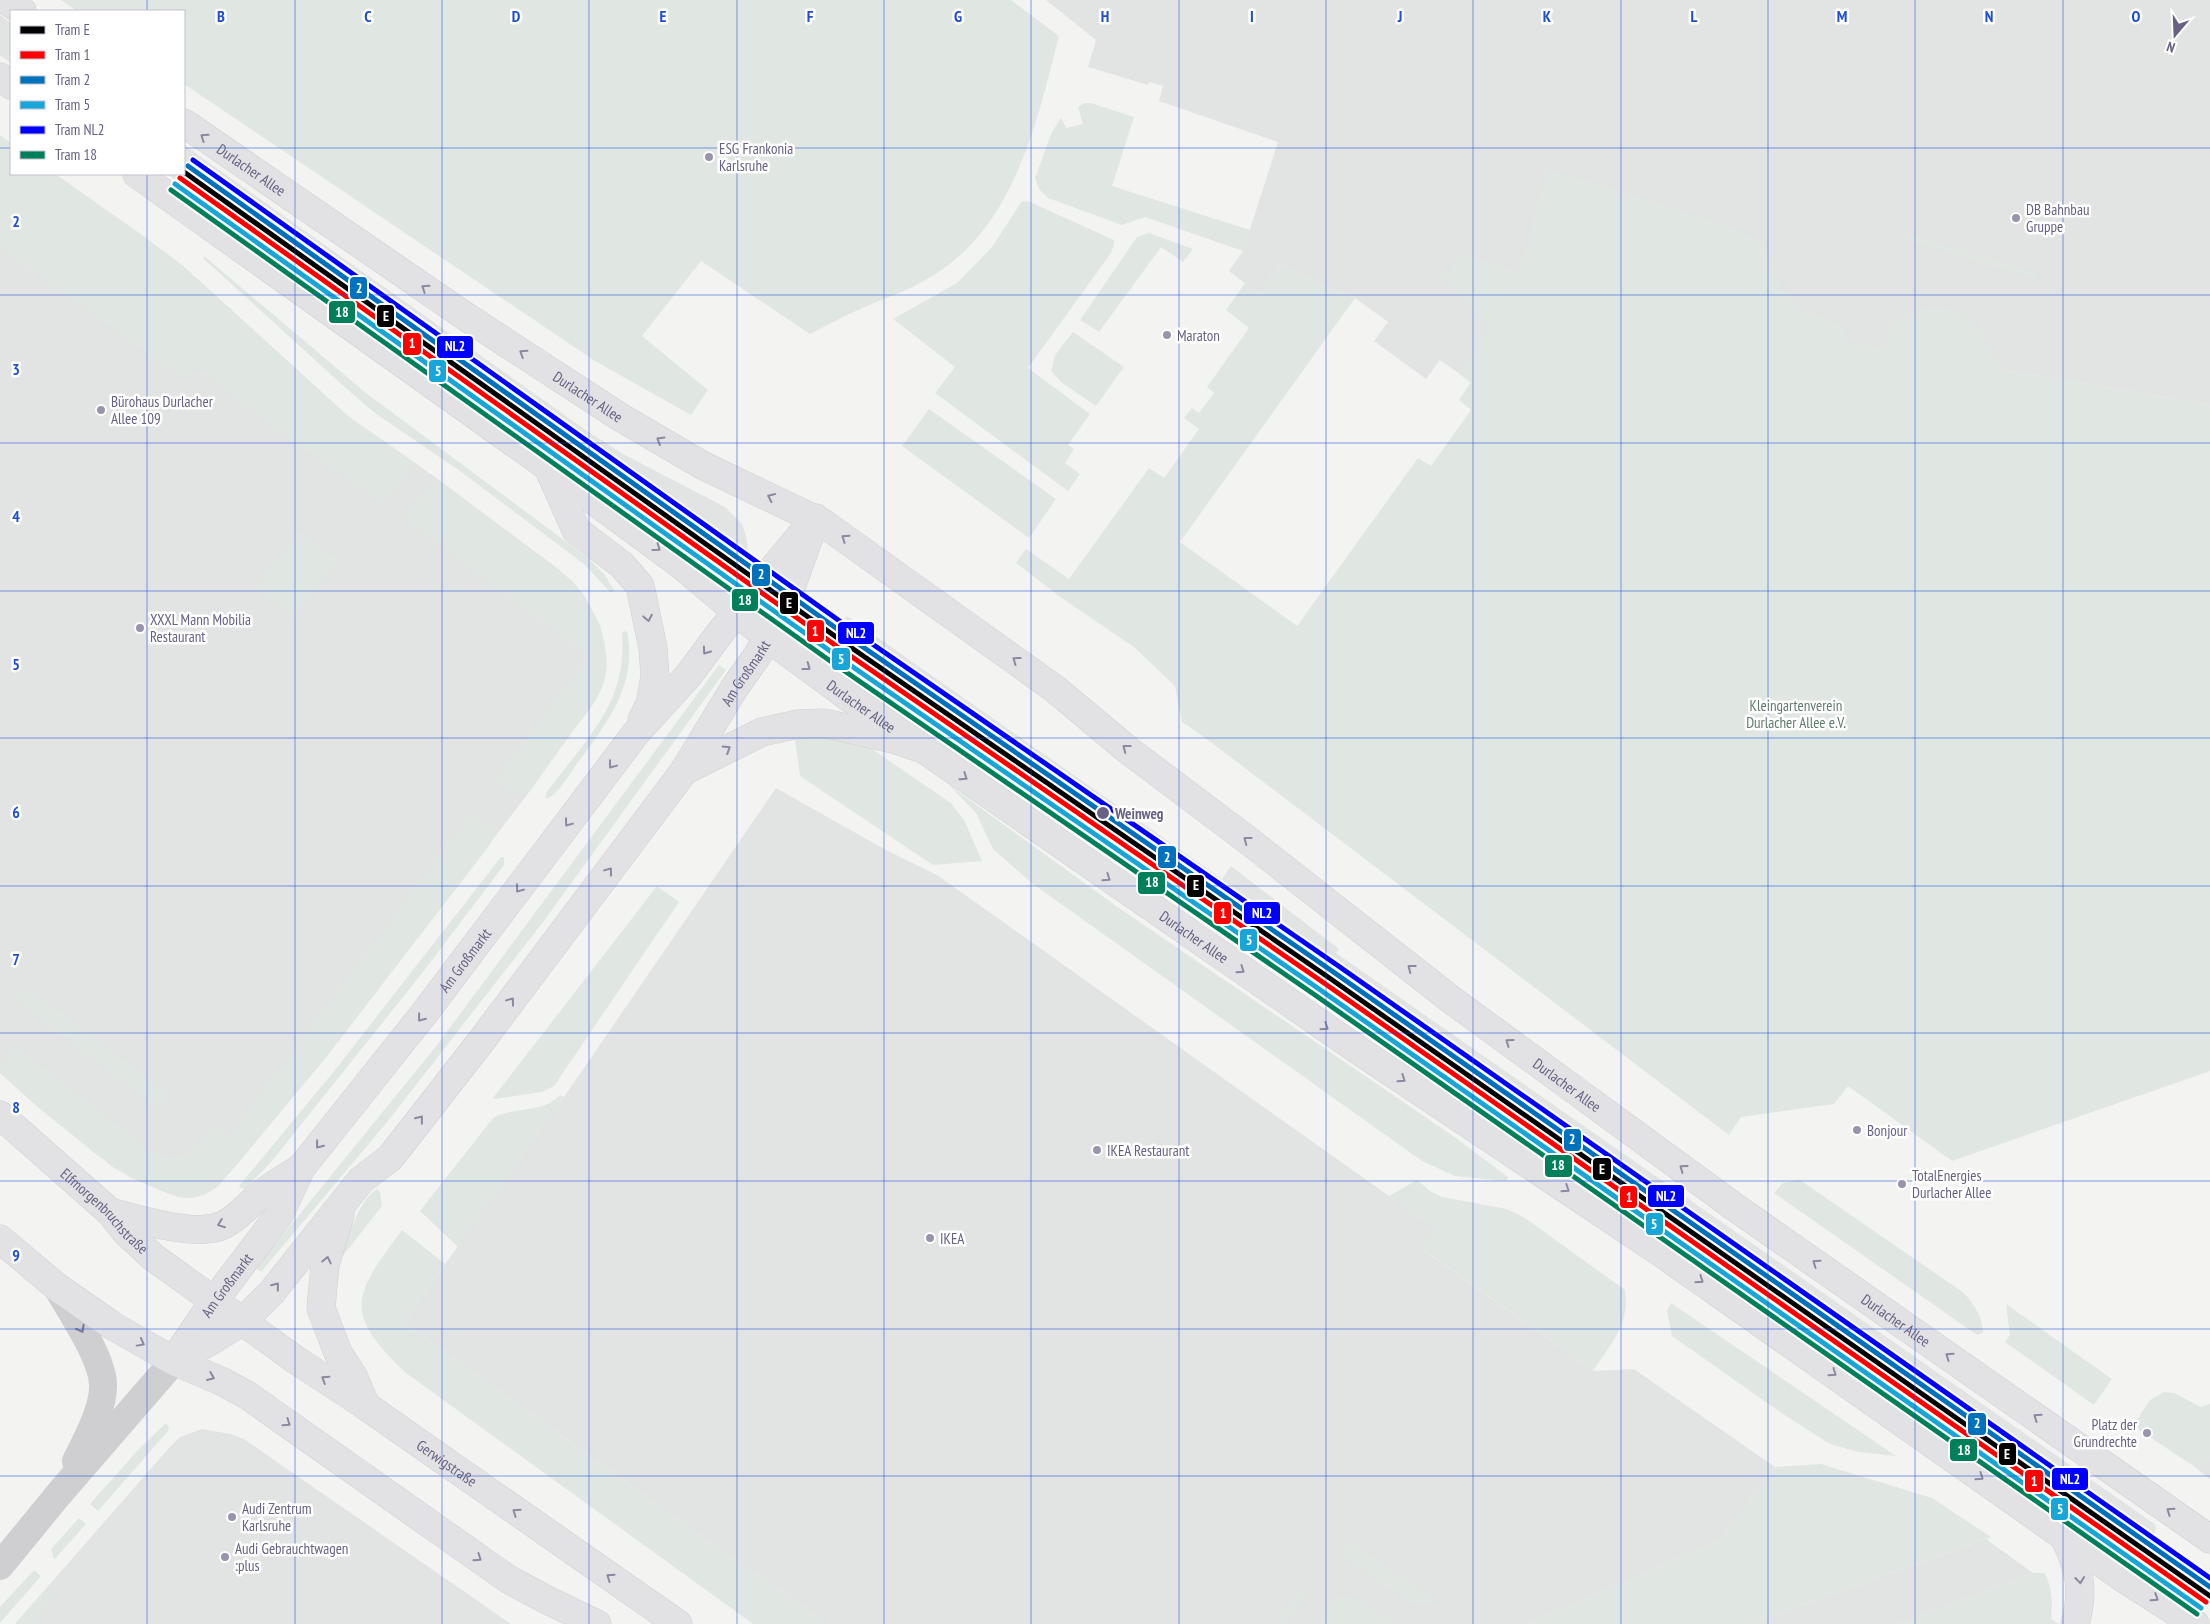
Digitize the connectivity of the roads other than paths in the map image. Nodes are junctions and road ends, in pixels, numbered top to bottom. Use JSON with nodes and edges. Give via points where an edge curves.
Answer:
{"nodes":[{"id":1,"x":6,"y":0,"type":"edge"},
{"id":2,"x":21,"y":10,"type":"edge"},
{"id":3,"x":185,"y":124,"type":"edge"},
{"id":4,"x":138,"y":175,"type":"edge"},
{"id":5,"x":548,"y":467,"type":"junction"},
{"id":6,"x":816,"y":518,"type":"junction"},
{"id":7,"x":736,"y":612,"type":"junction"},
{"id":8,"x":768,"y":638,"type":"junction"},
{"id":9,"x":636,"y":733,"type":"junction"},
{"id":10,"x":923,"y":749,"type":"junction"},
{"id":11,"x":684,"y":771,"type":"junction"},
{"id":12,"x":0,"y":1115,"type":"edge"},
{"id":13,"x":301,"y":1168,"type":"junction"},
{"id":14,"x":345,"y":1200,"type":"junction"},
{"id":15,"x":110,"y":1212,"type":"junction"},
{"id":16,"x":0,"y":1239,"type":"edge"},
{"id":17,"x":57,"y":1286,"type":"junction"},
{"id":18,"x":214,"y":1301,"type":"junction"},
{"id":19,"x":243,"y":1321,"type":"junction"},
{"id":20,"x":174,"y":1361,"type":"junction"},
{"id":21,"x":366,"y":1406,"type":"junction"},
{"id":22,"x":58,"y":1495,"type":"junction"},
{"id":23,"x":2065,"y":1538,"type":"junction"},
{"id":24,"x":2210,"y":1538,"type":"edge"},
{"id":25,"x":0,"y":1566,"type":"edge"},
{"id":26,"x":2192,"y":1620,"type":"edge"},
{"id":27,"x":597,"y":1624,"type":"edge"},
{"id":28,"x":678,"y":1624,"type":"edge"},
{"id":29,"x":2075,"y":1624,"type":"edge"}],
"edges":[{"from":1,"to":2,"type":"main road"},
{"from":6,"to":3,"type":"main road","name":"Durlacher Allee","one_way":true,"via":[[702,465],[620,417],[465,316]]},
{"from":4,"to":5,"type":"main road","name":"Durlacher Allee"},
{"from":5,"to":7,"type":"main road","name":"Durlacher Allee","one_way":true,"via":[[676,562]]},
{"from":5,"to":9,"type":"main road","one_way":true,"via":[[576,530],[622,565],[640,586],[653,648],[655,676],[650,704]]},
{"from":6,"to":7,"type":"main road","name":"Am Großmarkt"},
{"from":6,"to":8,"type":"main road","name":"Am Großmarkt","via":[[787,601]]},
{"from":24,"to":6,"type":"main road","name":"Durlacher Allee","one_way":true,"via":[[1736,1208],[1449,998],[1128,750],[1055,689]]},
{"from":7,"to":8,"type":"main road","name":"Durlacher Allee"},
{"from":7,"to":9,"type":"main road","name":"Am Großmarkt","one_way":true,"via":[[688,676]]},
{"from":8,"to":10,"type":"main road","name":"Durlacher Allee","one_way":true},
{"from":8,"to":11,"type":"main road","name":"Am Großmarkt"},
{"from":9,"to":13,"type":"main road","name":"Am Großmarkt","one_way":true,"via":[[423,1015]]},
{"from":11,"to":10,"type":"main road","one_way":true,"via":[[762,732],[811,722],[884,737]]},
{"from":10,"to":23,"type":"main road","name":"Durlacher Allee","one_way":true,"via":[[1353,1047],[1660,1252]]},
{"from":14,"to":11,"type":"main road","name":"Am Großmarkt","one_way":true,"via":[[362,1180],[390,1158]]},
{"from":12,"to":15,"type":"main road","name":"Elfmorgenbruchstraße"},
{"from":13,"to":15,"type":"main road","one_way":true,"via":[[259,1195],[222,1226],[204,1229],[176,1227]]},
{"from":13,"to":18,"type":"main road","name":"Am Großmarkt","via":[[279,1215]]},
{"from":19,"to":14,"type":"main road","name":"Am Großmarkt","one_way":true,"via":[[272,1292]]},
{"from":21,"to":14,"type":"main road","one_way":true,"via":[[338,1352],[321,1308],[330,1245]]},
{"from":15,"to":18,"type":"main road","name":"Elfmorgenbruchstraße","via":[[153,1257]]},
{"from":16,"to":17,"type":"main road"},
{"from":17,"to":20,"type":"main road","one_way":true,"via":[[121,1331]]},
{"from":17,"to":22,"type":"street","name":"Am Großmarkt","one_way":true,"via":[[100,1366],[103,1384],[101,1401],[88,1438]]},
{"from":18,"to":19,"type":"main road","name":"Gerwigstraße"},
{"from":18,"to":20,"type":"main road","name":"Am Großmarkt"},
{"from":19,"to":20,"type":"main road","name":"Am Großmarkt"},
{"from":21,"to":19,"type":"main road","name":"Gerwigstraße","one_way":true},
{"from":20,"to":22,"type":"street","name":"Am Großmarkt"},
{"from":20,"to":27,"type":"main road","one_way":true,"via":[[247,1395],[508,1579]]},
{"from":28,"to":21,"type":"main road","name":"Gerwigstraße","one_way":true},
{"from":22,"to":25,"type":"street","name":"Am Großmarkt"},
{"from":23,"to":26,"type":"main road","name":"Durlacher Allee","one_way":true},
{"from":23,"to":29,"type":"main road","one_way":true,"via":[[2081,1580]]}]}
